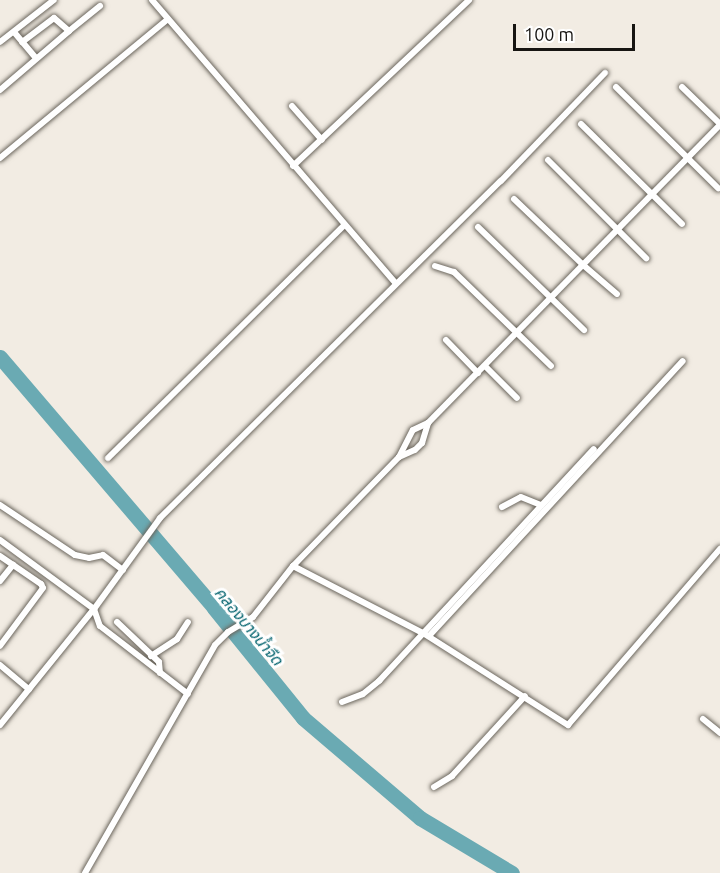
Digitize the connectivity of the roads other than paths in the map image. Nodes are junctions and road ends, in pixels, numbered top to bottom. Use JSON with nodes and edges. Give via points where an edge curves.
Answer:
{"nodes":[{"id":1,"x":54,"y":0,"type":"edge"},
{"id":2,"x":152,"y":0,"type":"edge"},
{"id":3,"x":469,"y":0,"type":"edge"},
{"id":4,"x":100,"y":6,"type":"dead end"},
{"id":5,"x":168,"y":19,"type":"junction"},
{"id":6,"x":69,"y":31,"type":"junction"},
{"id":7,"x":14,"y":32,"type":"junction"},
{"id":8,"x":0,"y":42,"type":"edge"},
{"id":9,"x":22,"y":42,"type":"junction"},
{"id":10,"x":36,"y":58,"type":"junction"},
{"id":11,"x":605,"y":73,"type":"dead end"},
{"id":12,"x":616,"y":87,"type":"dead end"},
{"id":13,"x":682,"y":87,"type":"dead end"},
{"id":14,"x":0,"y":90,"type":"edge"},
{"id":15,"x":292,"y":106,"type":"dead end"},
{"id":16,"x":581,"y":124,"type":"dead end"},
{"id":17,"x":720,"y":124,"type":"edge"},
{"id":18,"x":322,"y":140,"type":"junction"},
{"id":19,"x":687,"y":157,"type":"junction"},
{"id":20,"x":0,"y":158,"type":"edge"},
{"id":21,"x":548,"y":160,"type":"dead end"},
{"id":22,"x":294,"y":166,"type":"junction"},
{"id":23,"x":718,"y":188,"type":"dead end"},
{"id":24,"x":651,"y":194,"type":"junction"},
{"id":25,"x":514,"y":199,"type":"dead end"},
{"id":26,"x":682,"y":224,"type":"dead end"},
{"id":27,"x":344,"y":225,"type":"junction"},
{"id":28,"x":478,"y":227,"type":"dead end"},
{"id":29,"x":616,"y":229,"type":"junction"},
{"id":30,"x":646,"y":258,"type":"dead end"},
{"id":31,"x":582,"y":264,"type":"junction"},
{"id":32,"x":435,"y":266,"type":"dead end"},
{"id":33,"x":395,"y":283,"type":"junction"},
{"id":34,"x":617,"y":294,"type":"dead end"},
{"id":35,"x":549,"y":298,"type":"junction"},
{"id":36,"x":584,"y":330,"type":"dead end"},
{"id":37,"x":516,"y":333,"type":"junction"},
{"id":38,"x":446,"y":340,"type":"dead end"},
{"id":39,"x":683,"y":361,"type":"dead end"},
{"id":40,"x":485,"y":366,"type":"junction"},
{"id":41,"x":551,"y":366,"type":"dead end"},
{"id":42,"x":478,"y":373,"type":"junction"},
{"id":43,"x":517,"y":398,"type":"dead end"},
{"id":44,"x":428,"y":423,"type":"junction"},
{"id":45,"x":594,"y":450,"type":"dead end"},
{"id":46,"x":399,"y":457,"type":"junction"},
{"id":47,"x":108,"y":458,"type":"dead end"},
{"id":48,"x":0,"y":505,"type":"edge"},
{"id":49,"x":542,"y":505,"type":"junction"},
{"id":50,"x":502,"y":507,"type":"dead end"},
{"id":51,"x":0,"y":540,"type":"edge"},
{"id":52,"x":720,"y":549,"type":"edge"},
{"id":53,"x":1,"y":558,"type":"edge"},
{"id":54,"x":13,"y":565,"type":"junction"},
{"id":55,"x":293,"y":566,"type":"junction"},
{"id":56,"x":123,"y":570,"type":"junction"},
{"id":57,"x":0,"y":581,"type":"edge"},
{"id":58,"x":95,"y":609,"type":"junction"},
{"id":59,"x":117,"y":622,"type":"dead end"},
{"id":60,"x":188,"y":622,"type":"dead end"},
{"id":61,"x":426,"y":635,"type":"junction"},
{"id":62,"x":0,"y":646,"type":"edge"},
{"id":63,"x":152,"y":656,"type":"junction"},
{"id":64,"x":0,"y":664,"type":"edge"},
{"id":65,"x":160,"y":673,"type":"junction"},
{"id":66,"x":29,"y":689,"type":"junction"},
{"id":67,"x":188,"y":694,"type":"junction"},
{"id":68,"x":525,"y":696,"type":"junction"},
{"id":69,"x":342,"y":702,"type":"dead end"},
{"id":70,"x":703,"y":719,"type":"dead end"},
{"id":71,"x":0,"y":724,"type":"edge"},
{"id":72,"x":720,"y":733,"type":"edge"},
{"id":73,"x":434,"y":787,"type":"dead end"},
{"id":74,"x":85,"y":873,"type":"edge"}],
"edges":[{"from":1,"to":7,"type":"street"},
{"from":2,"to":5,"type":"street"},
{"from":3,"to":18,"type":"street"},
{"from":4,"to":6,"type":"street"},
{"from":5,"to":20,"type":"street"},
{"from":5,"to":22,"type":"street"},
{"from":6,"to":9,"type":"street","via":[[54,18]]},
{"from":6,"to":10,"type":"street"},
{"from":7,"to":8,"type":"street"},
{"from":7,"to":9,"type":"street"},
{"from":9,"to":10,"type":"street"},
{"from":10,"to":14,"type":"street"},
{"from":11,"to":33,"type":"street"},
{"from":12,"to":19,"type":"street"},
{"from":13,"to":17,"type":"street"},
{"from":15,"to":18,"type":"street"},
{"from":16,"to":24,"type":"street"},
{"from":17,"to":19,"type":"street"},
{"from":18,"to":22,"type":"street"},
{"from":19,"to":23,"type":"street"},
{"from":19,"to":24,"type":"street"},
{"from":21,"to":29,"type":"street"},
{"from":22,"to":27,"type":"street"},
{"from":24,"to":26,"type":"street"},
{"from":24,"to":29,"type":"street"},
{"from":25,"to":31,"type":"street"},
{"from":27,"to":33,"type":"street"},
{"from":27,"to":47,"type":"street"},
{"from":28,"to":35,"type":"street"},
{"from":29,"to":30,"type":"street"},
{"from":29,"to":31,"type":"street"},
{"from":31,"to":34,"type":"street"},
{"from":31,"to":35,"type":"street"},
{"from":32,"to":37,"type":"street","via":[[454,272]]},
{"from":33,"to":56,"type":"street","via":[[160,518]]},
{"from":35,"to":36,"type":"street"},
{"from":35,"to":37,"type":"street"},
{"from":37,"to":40,"type":"street"},
{"from":37,"to":41,"type":"street"},
{"from":38,"to":42,"type":"street"},
{"from":39,"to":61,"type":"street"},
{"from":40,"to":42,"type":"street"},
{"from":40,"to":43,"type":"street"},
{"from":42,"to":44,"type":"street"},
{"from":44,"to":46,"type":"street","via":[[408,436]]},
{"from":44,"to":46,"type":"street","via":[[422,443]]},
{"from":45,"to":49,"type":"street"},
{"from":46,"to":55,"type":"street"},
{"from":48,"to":56,"type":"street","via":[[75,555],[103,555]]},
{"from":49,"to":50,"type":"street","via":[[521,497]]},
{"from":49,"to":61,"type":"street"},
{"from":51,"to":58,"type":"street"},
{"from":52,"to":68,"type":"street","via":[[571,724],[557,721]]},
{"from":53,"to":54,"type":"street"},
{"from":54,"to":57,"type":"street"},
{"from":54,"to":62,"type":"street","via":[[43,588]]},
{"from":55,"to":61,"type":"street"},
{"from":55,"to":67,"type":"street","via":[[272,596],[215,645]]},
{"from":56,"to":58,"type":"street"},
{"from":58,"to":65,"type":"street","via":[[98,624]]},
{"from":58,"to":66,"type":"street"},
{"from":59,"to":63,"type":"street"},
{"from":60,"to":63,"type":"street","via":[[177,639]]},
{"from":61,"to":68,"type":"street"},
{"from":61,"to":69,"type":"street","via":[[368,691]]},
{"from":63,"to":65,"type":"street","via":[[161,666]]},
{"from":64,"to":66,"type":"street"},
{"from":65,"to":67,"type":"street"},
{"from":66,"to":71,"type":"street"},
{"from":67,"to":74,"type":"street"},
{"from":68,"to":73,"type":"street","via":[[452,776]]},
{"from":70,"to":72,"type":"street"}]}
